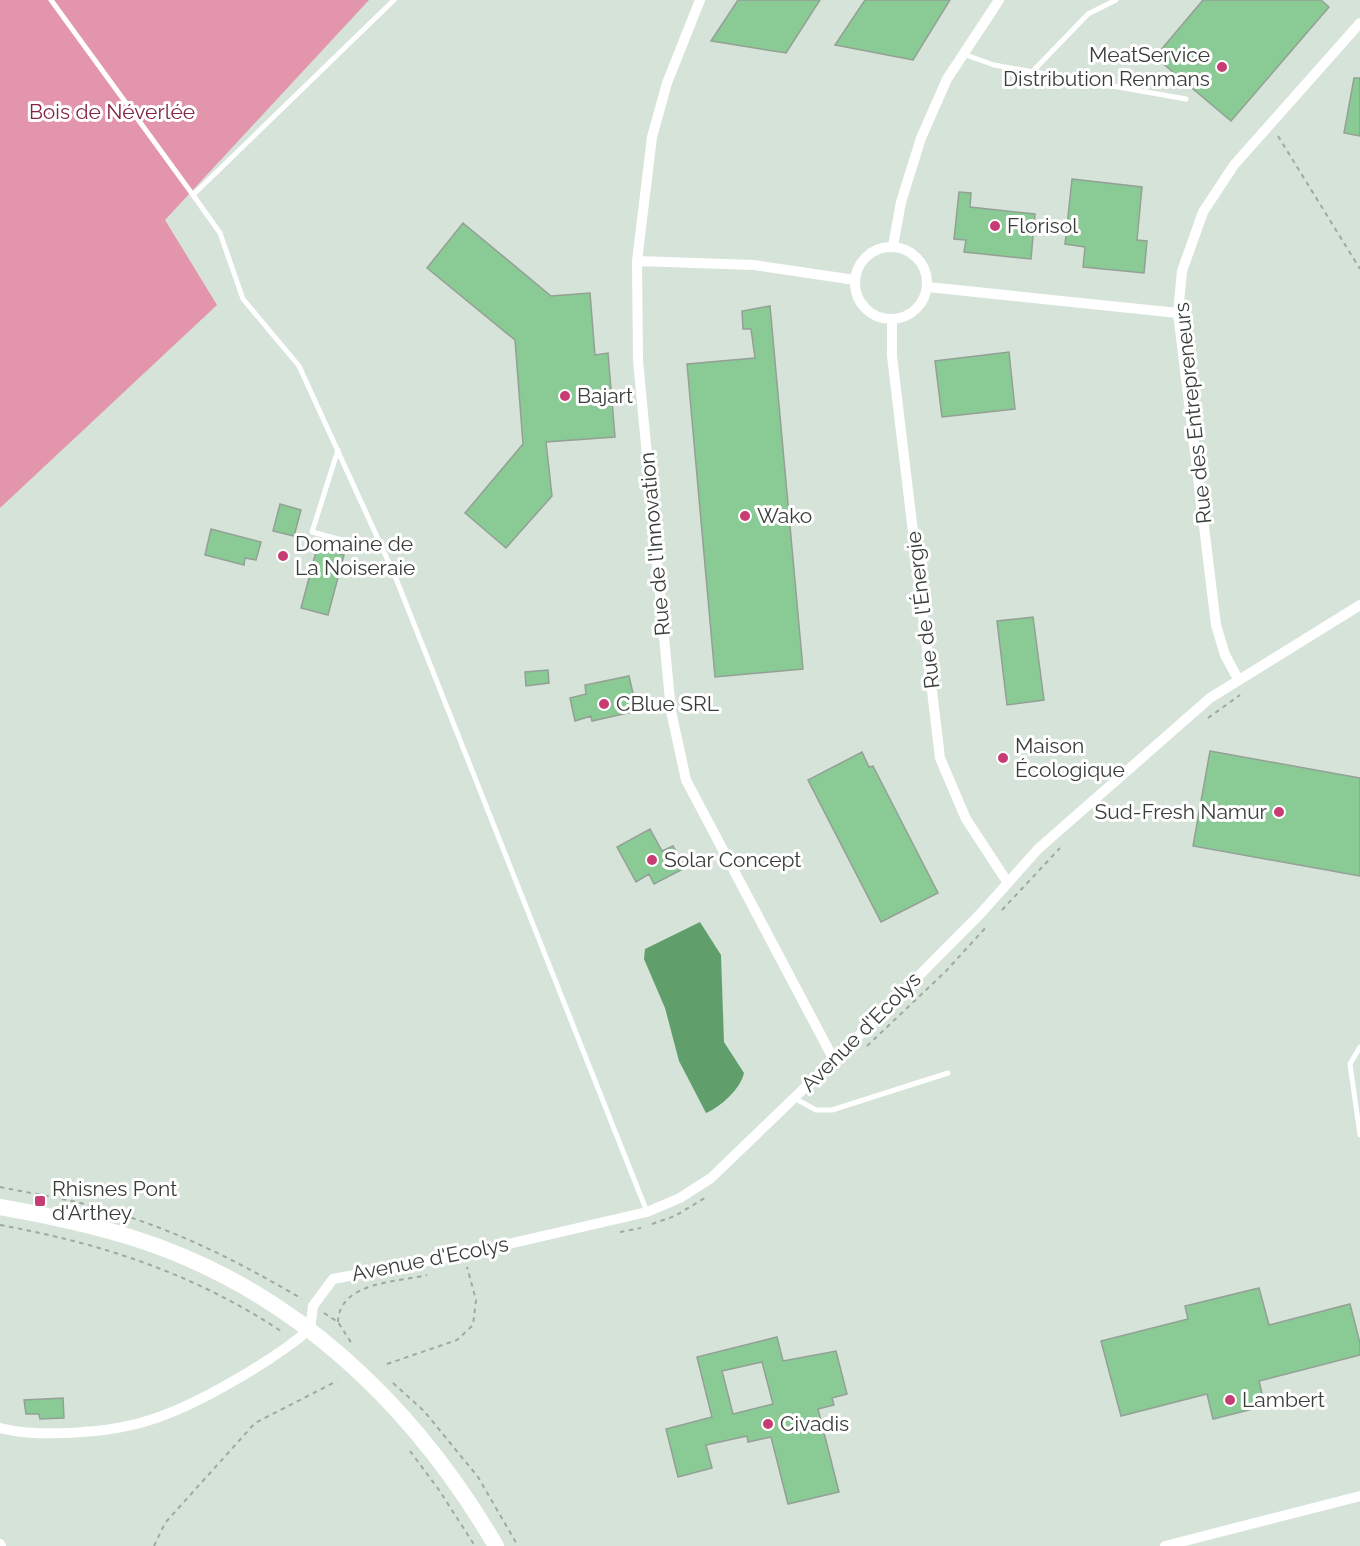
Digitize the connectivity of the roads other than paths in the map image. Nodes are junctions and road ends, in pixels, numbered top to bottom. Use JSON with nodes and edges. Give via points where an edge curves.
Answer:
{"nodes":[{"id":1,"x":51,"y":0,"type":"edge"},
{"id":2,"x":394,"y":0,"type":"edge"},
{"id":3,"x":700,"y":0,"type":"edge"},
{"id":4,"x":999,"y":0,"type":"edge"},
{"id":5,"x":1116,"y":0,"type":"edge"},
{"id":6,"x":1360,"y":23,"type":"edge"},
{"id":7,"x":963,"y":54,"type":"junction"},
{"id":8,"x":1032,"y":72,"type":"junction"},
{"id":9,"x":1186,"y":99,"type":"dead end"},
{"id":10,"x":193,"y":195,"type":"junction"},
{"id":11,"x":893,"y":246,"type":"junction"},
{"id":12,"x":637,"y":261,"type":"junction"},
{"id":13,"x":855,"y":280,"type":"junction"},
{"id":14,"x":928,"y":287,"type":"junction"},
{"id":15,"x":1178,"y":313,"type":"junction"},
{"id":16,"x":892,"y":319,"type":"junction"},
{"id":17,"x":338,"y":450,"type":"junction"},
{"id":18,"x":383,"y":551,"type":"junction"},
{"id":19,"x":1360,"y":606,"type":"edge"},
{"id":20,"x":1238,"y":679,"type":"junction"},
{"id":21,"x":1008,"y":883,"type":"junction"},
{"id":22,"x":1360,"y":1047,"type":"edge"},
{"id":23,"x":834,"y":1060,"type":"junction"},
{"id":24,"x":948,"y":1073,"type":"dead end"},
{"id":25,"x":794,"y":1098,"type":"junction"},
{"id":26,"x":1360,"y":1136,"type":"edge"},
{"id":27,"x":0,"y":1207,"type":"edge"},
{"id":28,"x":647,"y":1212,"type":"junction"},
{"id":29,"x":310,"y":1329,"type":"junction"},
{"id":30,"x":0,"y":1428,"type":"edge"},
{"id":31,"x":1360,"y":1496,"type":"edge"},
{"id":32,"x":496,"y":1546,"type":"edge"},
{"id":33,"x":1165,"y":1546,"type":"edge"}],
"edges":[{"from":1,"to":10,"type":"lane"},
{"from":2,"to":10,"type":"lane"},
{"from":3,"to":12,"type":"street","name":"Rue de l'Innovation","via":[[667,83],[652,136]]},
{"from":4,"to":7,"type":"street"},
{"from":5,"to":8,"type":"lane","via":[[1088,14]]},
{"from":6,"to":15,"type":"street","name":"Rue des Entrepreneurs","via":[[1234,165],[1203,212],[1182,271]]},
{"from":7,"to":8,"type":"lane"},
{"from":7,"to":11,"type":"street","via":[[947,78],[921,138],[901,202]]},
{"from":8,"to":9,"type":"lane"},
{"from":10,"to":17,"type":"lane","via":[[220,233],[243,299],[299,366]]},
{"from":11,"to":13,"type":"street","via":[[870,253],[859,265]]},
{"from":11,"to":14,"type":"street","via":[[918,258],[925,268]]},
{"from":12,"to":13,"type":"street","via":[[753,265]]},
{"from":12,"to":23,"type":"street","name":"Rue de l'Innovation","via":[[638,360],[668,688],[686,780]]},
{"from":13,"to":16,"type":"street","via":[[856,294],[864,307],[875,316]]},
{"from":14,"to":15,"type":"street"},
{"from":14,"to":16,"type":"street","via":[[915,310]]},
{"from":15,"to":20,"type":"street","name":"Rue des Entrepreneurs","via":[[1216,625]]},
{"from":16,"to":21,"type":"street","name":"Rue de l'Énergie","via":[[892,356],[940,758],[966,819]]},
{"from":17,"to":18,"type":"lane"},
{"from":17,"to":18,"type":"lane","via":[[312,532]]},
{"from":18,"to":28,"type":"lane"},
{"from":19,"to":20,"type":"street","name":"Avenue d'Ecolys"},
{"from":20,"to":21,"type":"street","name":"Avenue d'Ecolys","via":[[1210,698],[1038,849]]},
{"from":21,"to":23,"type":"street","name":"Avenue d'Ecolys"},
{"from":22,"to":26,"type":"lane","via":[[1350,1064]]},
{"from":23,"to":25,"type":"street","name":"Avenue d'Ecolys"},
{"from":24,"to":25,"type":"lane","via":[[832,1110],[816,1110]]},
{"from":25,"to":28,"type":"street","name":"Avenue d'Ecolys","via":[[711,1178],[680,1198]]},
{"from":27,"to":29,"type":"main road","via":[[90,1226],[165,1250],[207,1267]]},
{"from":28,"to":29,"type":"street","name":"Avenue d'Ecolys","via":[[465,1254],[333,1279],[313,1306]]},
{"from":29,"to":30,"type":"street","via":[[227,1384],[150,1420],[73,1433],[20,1433]]},
{"from":29,"to":32,"type":"main road","via":[[397,1408],[454,1480]]},
{"from":31,"to":33,"type":"street"}]}
